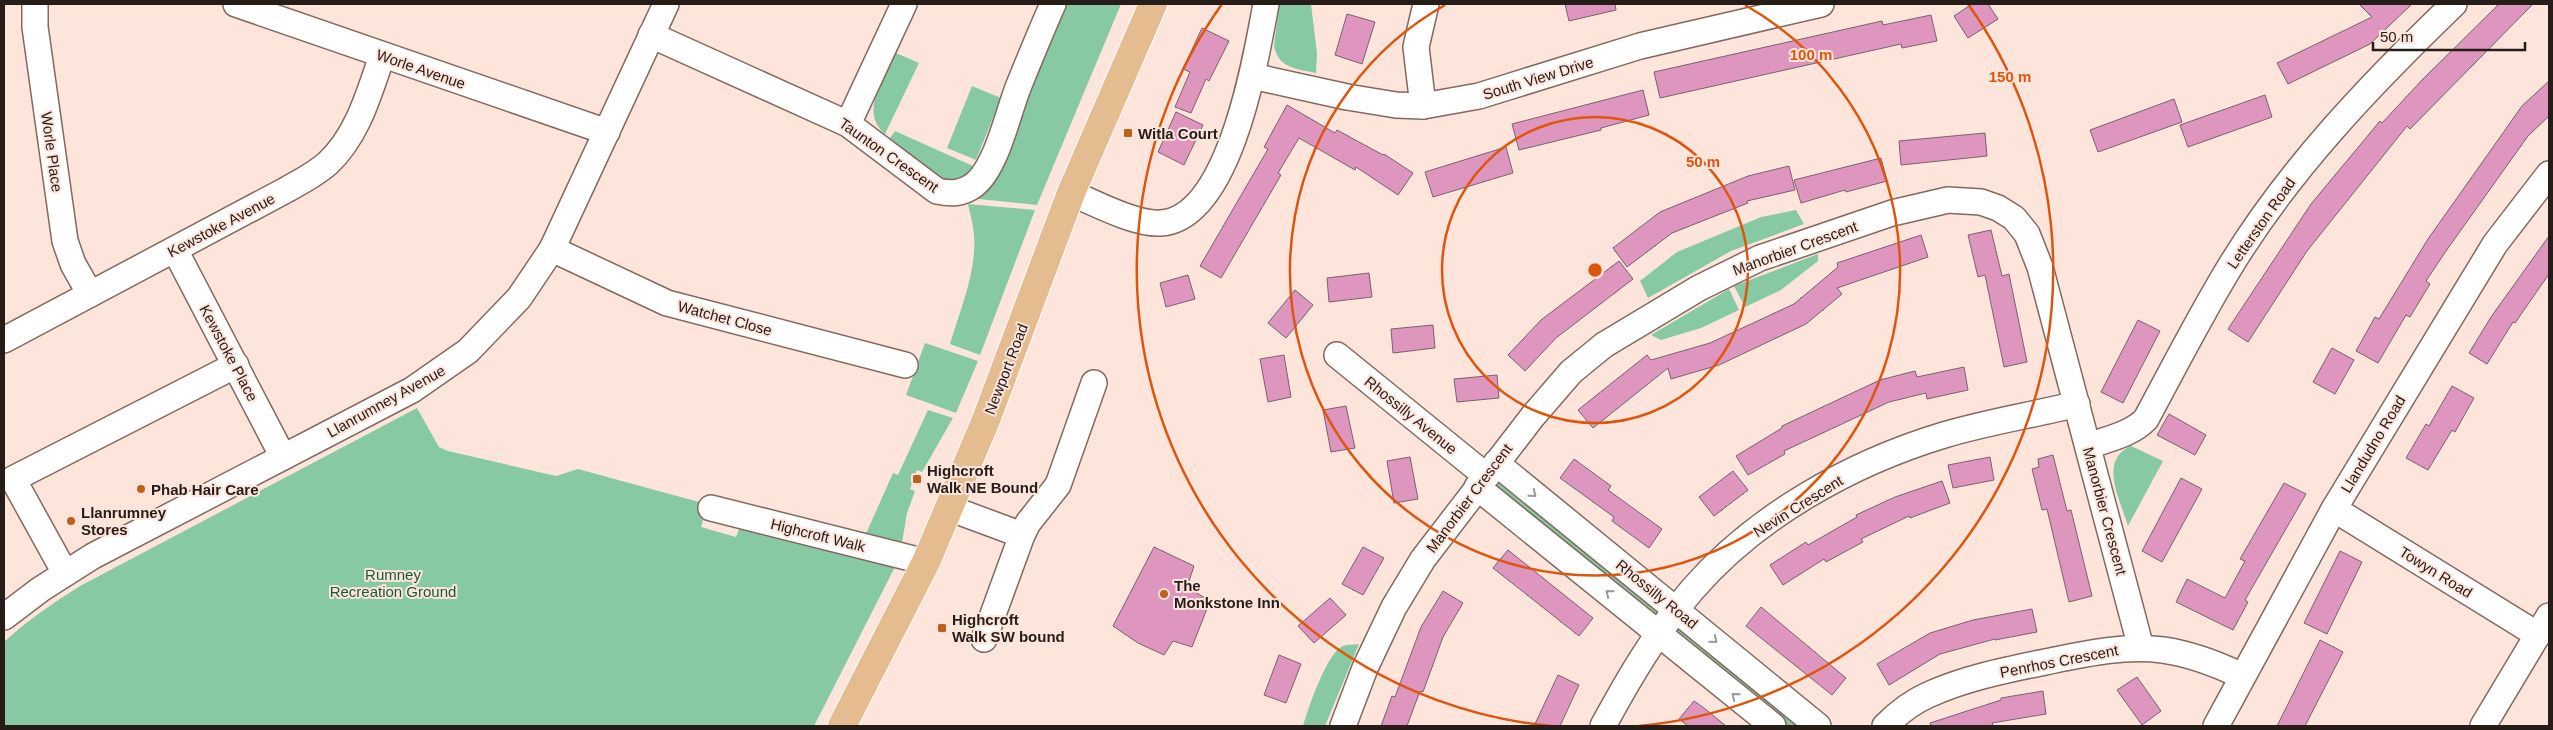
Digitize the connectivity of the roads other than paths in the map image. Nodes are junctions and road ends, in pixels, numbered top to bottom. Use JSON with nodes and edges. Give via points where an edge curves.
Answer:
{"nodes":[{"id":1,"x":35,"y":4,"type":"edge"},
{"id":2,"x":236,"y":4,"type":"edge"},
{"id":3,"x":666,"y":4,"type":"edge"},
{"id":4,"x":904,"y":4,"type":"edge"},
{"id":5,"x":1053,"y":4,"type":"edge"},
{"id":6,"x":1153,"y":4,"type":"edge"},
{"id":7,"x":1266,"y":4,"type":"edge"},
{"id":8,"x":1426,"y":4,"type":"edge"},
{"id":9,"x":1821,"y":4,"type":"edge"},
{"id":10,"x":2454,"y":4,"type":"edge"},
{"id":11,"x":1788,"y":8,"type":"edge"},
{"id":12,"x":279,"y":11,"type":"edge"},
{"id":13,"x":651,"y":35,"type":"junction"},
{"id":14,"x":382,"y":56,"type":"junction"},
{"id":15,"x":1252,"y":76,"type":"junction"},
{"id":16,"x":1424,"y":106,"type":"junction"},
{"id":17,"x":848,"y":124,"type":"junction"},
{"id":18,"x":607,"y":132,"type":"junction"},
{"id":19,"x":2549,"y":174,"type":"edge"},
{"id":20,"x":1071,"y":193,"type":"junction"},
{"id":21,"x":552,"y":249,"type":"junction"},
{"id":22,"x":175,"y":250,"type":"junction"},
{"id":23,"x":90,"y":294,"type":"junction"},
{"id":24,"x":4,"y":340,"type":"edge"},
{"id":25,"x":1338,"y":355,"type":"dead end"},
{"id":26,"x":236,"y":365,"type":"junction"},
{"id":27,"x":905,"y":365,"type":"dead end"},
{"id":28,"x":1094,"y":383,"type":"dead end"},
{"id":29,"x":2077,"y":404,"type":"junction"},
{"id":30,"x":2088,"y":446,"type":"junction"},
{"id":31,"x":283,"y":457,"type":"junction"},
{"id":32,"x":1486,"y":475,"type":"junction"},
{"id":33,"x":711,"y":508,"type":"dead end"},
{"id":34,"x":949,"y":508,"type":"junction"},
{"id":35,"x":2334,"y":509,"type":"junction"},
{"id":36,"x":1022,"y":535,"type":"junction"},
{"id":37,"x":926,"y":562,"type":"junction"},
{"id":38,"x":65,"y":573,"type":"junction"},
{"id":39,"x":1677,"y":609,"type":"junction"},
{"id":40,"x":4,"y":617,"type":"edge"},
{"id":41,"x":2544,"y":626,"type":"edge"},
{"id":42,"x":1658,"y":633,"type":"junction"},
{"id":43,"x":984,"y":639,"type":"dead end"},
{"id":44,"x":2141,"y":648,"type":"junction"},
{"id":45,"x":2242,"y":676,"type":"junction"},
{"id":46,"x":842,"y":726,"type":"edge"},
{"id":47,"x":1343,"y":726,"type":"edge"},
{"id":48,"x":1603,"y":726,"type":"edge"},
{"id":49,"x":1774,"y":726,"type":"edge"},
{"id":50,"x":1818,"y":726,"type":"edge"},
{"id":51,"x":1885,"y":726,"type":"edge"},
{"id":52,"x":2216,"y":726,"type":"edge"},
{"id":53,"x":2483,"y":726,"type":"edge"}],
"edges":[{"from":1,"to":23,"type":"street","name":"Worle Place","via":[[35,27],[60,218],[68,252]]},
{"from":2,"to":12,"type":"street","name":"Worle Avenue"},
{"from":3,"to":13,"type":"street","name":"Llanrumney Avenue"},
{"from":4,"to":17,"type":"street"},
{"from":5,"to":17,"type":"street","name":"Taunton Crescent","via":[[990,163],[974,185],[950,194],[938,191]]},
{"from":6,"to":20,"type":"main road","name":"Newport Road"},
{"from":7,"to":15,"type":"street"},
{"from":8,"to":16,"type":"street","via":[[1416,47]]},
{"from":9,"to":11,"type":"street","name":"South View Drive"},
{"from":10,"to":30,"type":"street","name":"Letterston Road","via":[[2365,95],[2271,207],[2228,269],[2146,420],[2140,426]]},
{"from":11,"to":16,"type":"street","name":"South View Drive","via":[[1640,46],[1462,100]]},
{"from":12,"to":14,"type":"street","name":"Worle Avenue"},
{"from":13,"to":17,"type":"street","name":"Taunton Crescent"},
{"from":13,"to":18,"type":"street","name":"Llanrumney Avenue"},
{"from":14,"to":18,"type":"street","name":"Worle Avenue"},
{"from":14,"to":22,"type":"street","name":"Kewstoke Avenue","via":[[356,124],[327,164]]},
{"from":15,"to":16,"type":"street","name":"South View Drive","via":[[1346,97]]},
{"from":15,"to":20,"type":"street","via":[[1237,126],[1212,184],[1202,200],[1186,214],[1159,224],[1141,221]]},
{"from":18,"to":21,"type":"street","name":"Llanrumney Avenue"},
{"from":19,"to":35,"type":"street","name":"Llandudno Road","via":[[2495,244]]},
{"from":20,"to":34,"type":"main road","name":"Newport Road","via":[[986,420]]},
{"from":21,"to":27,"type":"street","name":"Watchet Close","via":[[667,303]]},
{"from":21,"to":31,"type":"street","name":"Llanrumney Avenue","via":[[520,298],[454,362],[412,390]]},
{"from":22,"to":23,"type":"street","name":"Kewstoke Avenue"},
{"from":22,"to":26,"type":"street","name":"Kewstoke Place"},
{"from":23,"to":24,"type":"street","name":"Kewstoke Avenue"},
{"from":25,"to":32,"type":"street","name":"Rhossilly Avenue"},
{"from":26,"to":31,"type":"street","name":"Kewstoke Place"},
{"from":26,"to":38,"type":"street","via":[[13,479]]},
{"from":28,"to":36,"type":"street","via":[[1058,486]]},
{"from":29,"to":30,"type":"street","name":"Manorbier Crescent"},
{"from":29,"to":32,"type":"street","name":"Manorbier Crescent","via":[[2028,234],[2014,218],[1998,208],[1981,202],[1948,200],[1892,214],[1760,258],[1722,275],[1657,312],[1604,345],[1571,372]]},
{"from":29,"to":39,"type":"street","name":"Nevin Crescent","via":[[1944,435],[1888,455],[1849,474],[1791,507],[1740,543],[1714,566]]},
{"from":30,"to":44,"type":"street","name":"Manorbier Crescent"},
{"from":31,"to":38,"type":"street","name":"Llanrumney Avenue"},
{"from":32,"to":39,"type":"street","name":"Rhossilly Road","one_way":true},
{"from":42,"to":32,"type":"street","name":"Rhossilly Road","one_way":true},
{"from":32,"to":47,"type":"street","name":"Manorbier Crescent","via":[[1423,559],[1394,607],[1365,668]]},
{"from":33,"to":37,"type":"street","name":"Highcroft Walk"},
{"from":34,"to":36,"type":"street"},
{"from":34,"to":37,"type":"main road","name":"Newport Road"},
{"from":35,"to":41,"type":"street","name":"Towyn Road"},
{"from":35,"to":45,"type":"street","name":"Llandudno Road"},
{"from":36,"to":43,"type":"street"},
{"from":37,"to":46,"type":"main road","name":"Newport Road"},
{"from":38,"to":40,"type":"street","name":"Llanrumney Avenue"},
{"from":39,"to":42,"type":"street","name":"Nevin Crescent"},
{"from":39,"to":50,"type":"street","name":"Rhossilly Road","one_way":true},
{"from":41,"to":53,"type":"street"},
{"from":42,"to":48,"type":"street","name":"Nevin Crescent"},
{"from":49,"to":42,"type":"street","name":"Rhossilly Road","one_way":true},
{"from":44,"to":45,"type":"street","name":"Penrhos Crescent","via":[[2189,655]]},
{"from":44,"to":51,"type":"street","name":"Penrhos Crescent","via":[[2102,651],[1976,678],[1926,696]]},
{"from":45,"to":52,"type":"street","name":"Llandudno Road"}]}
